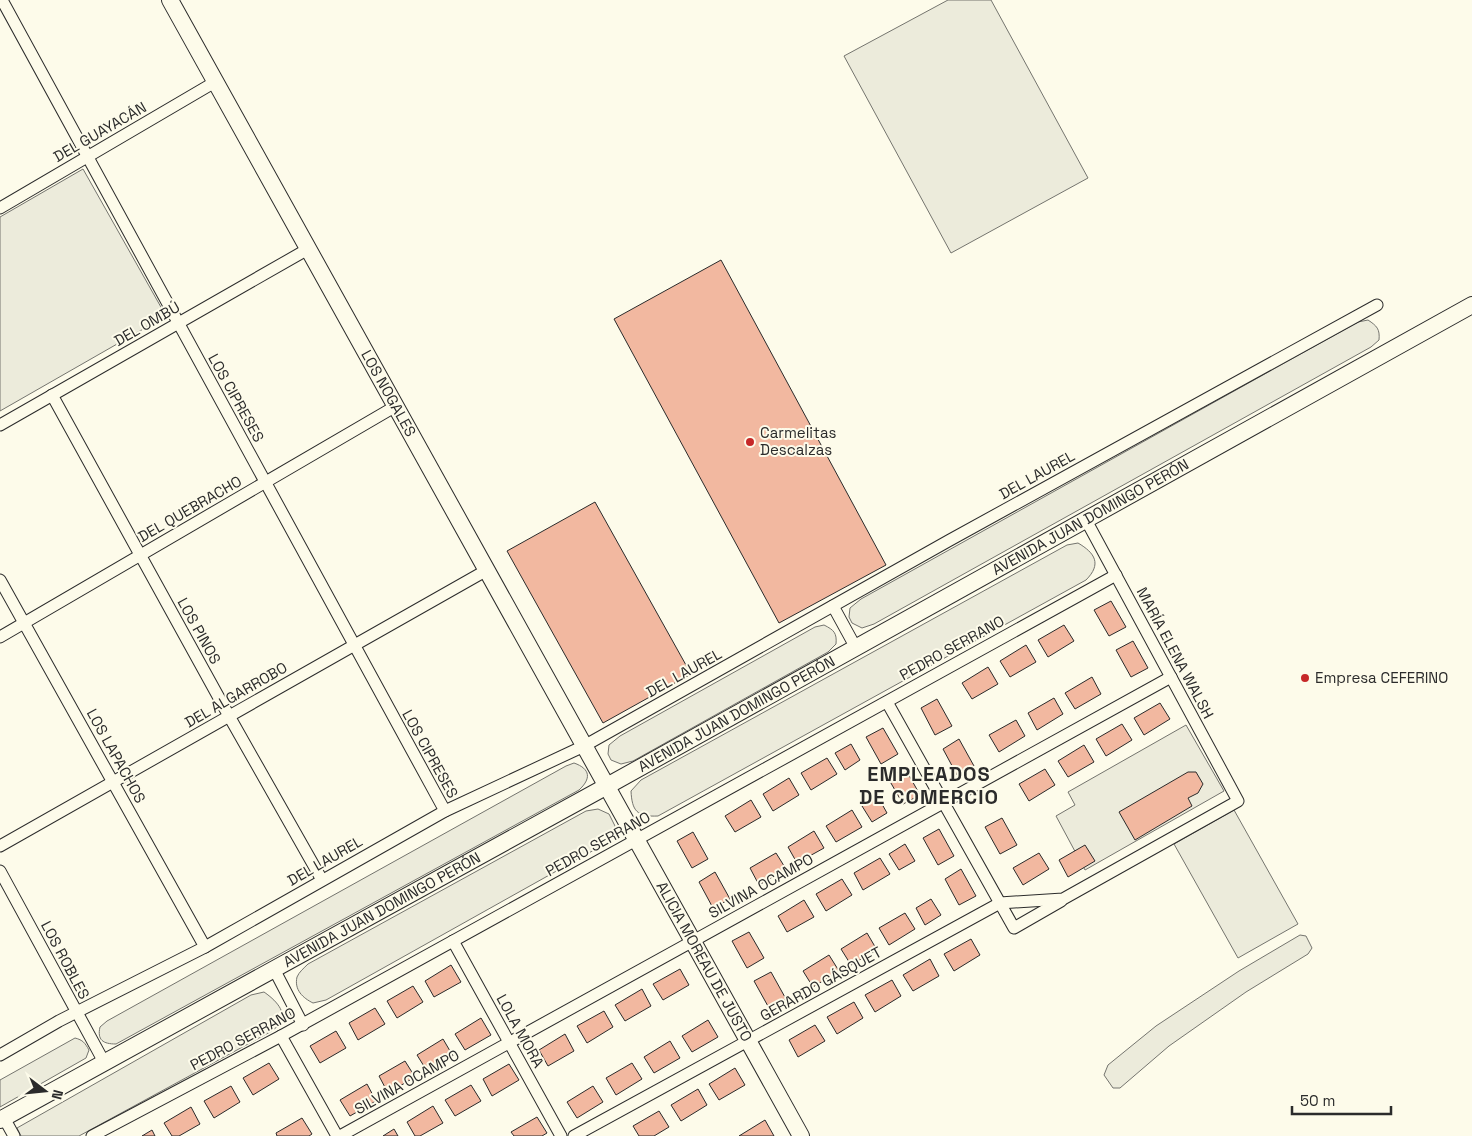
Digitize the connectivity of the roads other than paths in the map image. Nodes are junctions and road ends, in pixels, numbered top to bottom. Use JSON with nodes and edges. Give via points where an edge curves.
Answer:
{"nodes":[{"id":1,"x":2,"y":0,"type":"edge"},
{"id":2,"x":170,"y":0,"type":"edge"},
{"id":3,"x":216,"y":82,"type":"junction"},
{"id":4,"x":88,"y":157,"type":"junction"},
{"id":5,"x":0,"y":208,"type":"edge"},
{"id":6,"x":308,"y":249,"type":"junction"},
{"id":7,"x":1377,"y":305,"type":"dead end"},
{"id":8,"x":1472,"y":305,"type":"edge"},
{"id":9,"x":178,"y":323,"type":"junction"},
{"id":10,"x":52,"y":395,"type":"junction"},
{"id":11,"x":396,"y":406,"type":"junction"},
{"id":12,"x":0,"y":425,"type":"edge"},
{"id":13,"x":265,"y":482,"type":"junction"},
{"id":14,"x":1086,"y":520,"type":"junction"},
{"id":15,"x":140,"y":555,"type":"junction"},
{"id":16,"x":487,"y":570,"type":"junction"},
{"id":17,"x":1116,"y":575,"type":"junction"},
{"id":18,"x":0,"y":580,"type":"edge"},
{"id":19,"x":833,"y":606,"type":"junction"},
{"id":20,"x":24,"y":623,"type":"junction"},
{"id":21,"x":0,"y":637,"type":"edge"},
{"id":22,"x":354,"y":645,"type":"junction"},
{"id":23,"x":856,"y":648,"type":"junction"},
{"id":24,"x":1171,"y":677,"type":"junction"},
{"id":25,"x":887,"y":702,"type":"junction"},
{"id":26,"x":229,"y":716,"type":"junction"},
{"id":27,"x":584,"y":746,"type":"junction"},
{"id":28,"x":113,"y":782,"type":"junction"},
{"id":29,"x":607,"y":786,"type":"junction"},
{"id":30,"x":1238,"y":801,"type":"joint"},
{"id":31,"x":944,"y":802,"type":"junction"},
{"id":32,"x":444,"y":811,"type":"junction"},
{"id":33,"x":636,"y":840,"type":"junction"},
{"id":34,"x":0,"y":846,"type":"edge"},
{"id":35,"x":0,"y":871,"type":"edge"},
{"id":36,"x":322,"y":880,"type":"junction"},
{"id":37,"x":1063,"y":899,"type":"junction"},
{"id":38,"x":1000,"y":903,"type":"junction"},
{"id":39,"x":453,"y":942,"type":"junction"},
{"id":40,"x":692,"y":942,"type":"junction"},
{"id":41,"x":204,"y":947,"type":"junction"},
{"id":42,"x":274,"y":969,"type":"junction"},
{"id":43,"x":76,"y":1012,"type":"junction"},
{"id":44,"x":303,"y":1024,"type":"junction"},
{"id":45,"x":282,"y":1036,"type":"junction"},
{"id":46,"x":747,"y":1041,"type":"junction"},
{"id":47,"x":509,"y":1043,"type":"junction"},
{"id":48,"x":0,"y":1055,"type":"edge"},
{"id":49,"x":104,"y":1062,"type":"junction"},
{"id":50,"x":2,"y":1119,"type":"edge"},
{"id":51,"x":14,"y":1136,"type":"edge"},
{"id":52,"x":92,"y":1136,"type":"edge"},
{"id":53,"x":338,"y":1136,"type":"edge"},
{"id":54,"x":561,"y":1136,"type":"edge"},
{"id":55,"x":574,"y":1136,"type":"edge"},
{"id":56,"x":801,"y":1136,"type":"edge"}],
"edges":[{"from":1,"to":4,"type":"street","name":"LOS CIPRESES"},
{"from":2,"to":3,"type":"street","name":"LOS NOGALES"},
{"from":3,"to":4,"type":"street","name":"DEL GUAYACÁN"},
{"from":3,"to":6,"type":"street","name":"LOS NOGALES"},
{"from":4,"to":5,"type":"street","name":"DEL GUAYACÁN"},
{"from":4,"to":9,"type":"street","name":"LOS CIPRESES"},
{"from":6,"to":9,"type":"street","name":"DEL OMBÚ"},
{"from":6,"to":11,"type":"street","name":"LOS NOGALES"},
{"from":7,"to":19,"type":"street","name":"DEL LAUREL"},
{"from":8,"to":14,"type":"street","name":"AVENIDA JUAN DOMINGO PERÓN"},
{"from":9,"to":10,"type":"street","name":"DEL OMBÚ"},
{"from":9,"to":13,"type":"street","name":"LOS CIPRESES"},
{"from":10,"to":12,"type":"street","name":"DEL OMBÚ"},
{"from":10,"to":15,"type":"street","name":"LOS PINOS"},
{"from":11,"to":13,"type":"street","name":"DEL QUEBRACHO"},
{"from":11,"to":16,"type":"street","name":"LOS NOGALES"},
{"from":13,"to":15,"type":"street","name":"DEL QUEBRACHO"},
{"from":13,"to":22,"type":"street","name":"LOS CIPRESES"},
{"from":14,"to":17,"type":"street","name":"MARÍA ELENA WALSH"},
{"from":14,"to":23,"type":"street","name":"AVENIDA JUAN DOMINGO PERÓN"},
{"from":15,"to":20,"type":"street","name":"DEL QUEBRACHO"},
{"from":15,"to":26,"type":"street","name":"LOS PINOS"},
{"from":16,"to":22,"type":"street","name":"DEL ALGARROBO"},
{"from":16,"to":27,"type":"street","name":"LOS NOGALES"},
{"from":17,"to":24,"type":"street","name":"MARÍA ELENA WALSH"},
{"from":17,"to":25,"type":"street","name":"PEDRO SERRANO"},
{"from":18,"to":20,"type":"street","name":"LOS LAPACHOS"},
{"from":19,"to":23,"type":"street"},
{"from":19,"to":27,"type":"street","name":"DEL LAUREL"},
{"from":20,"to":21,"type":"street","name":"DEL QUEBRACHO"},
{"from":20,"to":28,"type":"street","name":"LOS LAPACHOS"},
{"from":22,"to":26,"type":"street","name":"DEL ALGARROBO"},
{"from":22,"to":32,"type":"street","name":"LOS CIPRESES"},
{"from":23,"to":29,"type":"street","name":"AVENIDA JUAN DOMINGO PERÓN"},
{"from":24,"to":30,"type":"street","name":"MARÍA ELENA WALSH"},
{"from":24,"to":31,"type":"street","name":"SILVINA OCAMPO"},
{"from":25,"to":31,"type":"street"},
{"from":25,"to":33,"type":"street","name":"PEDRO SERRANO"},
{"from":26,"to":28,"type":"street","name":"DEL ALGARROBO"},
{"from":26,"to":36,"type":"street","name":"LOS PINOS"},
{"from":27,"to":29,"type":"street","name":"LOS NOGALES"},
{"from":27,"to":32,"type":"street","name":"DEL LAUREL"},
{"from":28,"to":34,"type":"street","name":"DEL ALGARROBO"},
{"from":28,"to":41,"type":"street","name":"LOS LAPACHOS"},
{"from":29,"to":33,"type":"street","name":"ALICIA MOREAU DE JUSTO"},
{"from":29,"to":42,"type":"street","name":"AVENIDA JUAN DOMINGO PERÓN"},
{"from":30,"to":37,"type":"street","name":"GERARDO GÁSQUET"},
{"from":31,"to":38,"type":"street"},
{"from":31,"to":40,"type":"street","name":"SILVINA OCAMPO"},
{"from":32,"to":36,"type":"street","name":"DEL LAUREL"},
{"from":33,"to":39,"type":"street","name":"PEDRO SERRANO"},
{"from":33,"to":40,"type":"street","name":"ALICIA MOREAU DE JUSTO"},
{"from":35,"to":43,"type":"street","name":"LOS ROBLES"},
{"from":36,"to":41,"type":"street","name":"DEL LAUREL"},
{"from":37,"to":38,"type":"street","name":"GERARDO GÁSQUET"},
{"from":37,"to":38,"type":"street","name":"GERARDO GÁSQUET","via":[[1014,928]]},
{"from":38,"to":46,"type":"street","name":"GERARDO GÁSQUET"},
{"from":39,"to":44,"type":"street","name":"PEDRO SERRANO"},
{"from":39,"to":47,"type":"street","name":"LOLA MORA"},
{"from":40,"to":46,"type":"street","name":"ALICIA MOREAU DE JUSTO"},
{"from":40,"to":47,"type":"street","name":"SILVINA OCAMPO"},
{"from":41,"to":43,"type":"street","name":"DEL LAUREL"},
{"from":42,"to":44,"type":"street"},
{"from":42,"to":49,"type":"street","name":"AVENIDA JUAN DOMINGO PERÓN"},
{"from":43,"to":48,"type":"street","name":"DEL LAUREL"},
{"from":43,"to":49,"type":"street","name":"LOS ROBLES"},
{"from":44,"to":45,"type":"street","name":"PEDRO SERRANO"},
{"from":45,"to":52,"type":"street","name":"PEDRO SERRANO"},
{"from":45,"to":53,"type":"street"},
{"from":46,"to":55,"type":"street","name":"GERARDO GÁSQUET"},
{"from":46,"to":56,"type":"street","name":"ALICIA MOREAU DE JUSTO"},
{"from":47,"to":53,"type":"street","name":"SILVINA OCAMPO"},
{"from":47,"to":54,"type":"street","name":"LOLA MORA"},
{"from":49,"to":50,"type":"street","name":"AVENIDA JUAN DOMINGO PERÓN"},
{"from":50,"to":51,"type":"street"}]}
